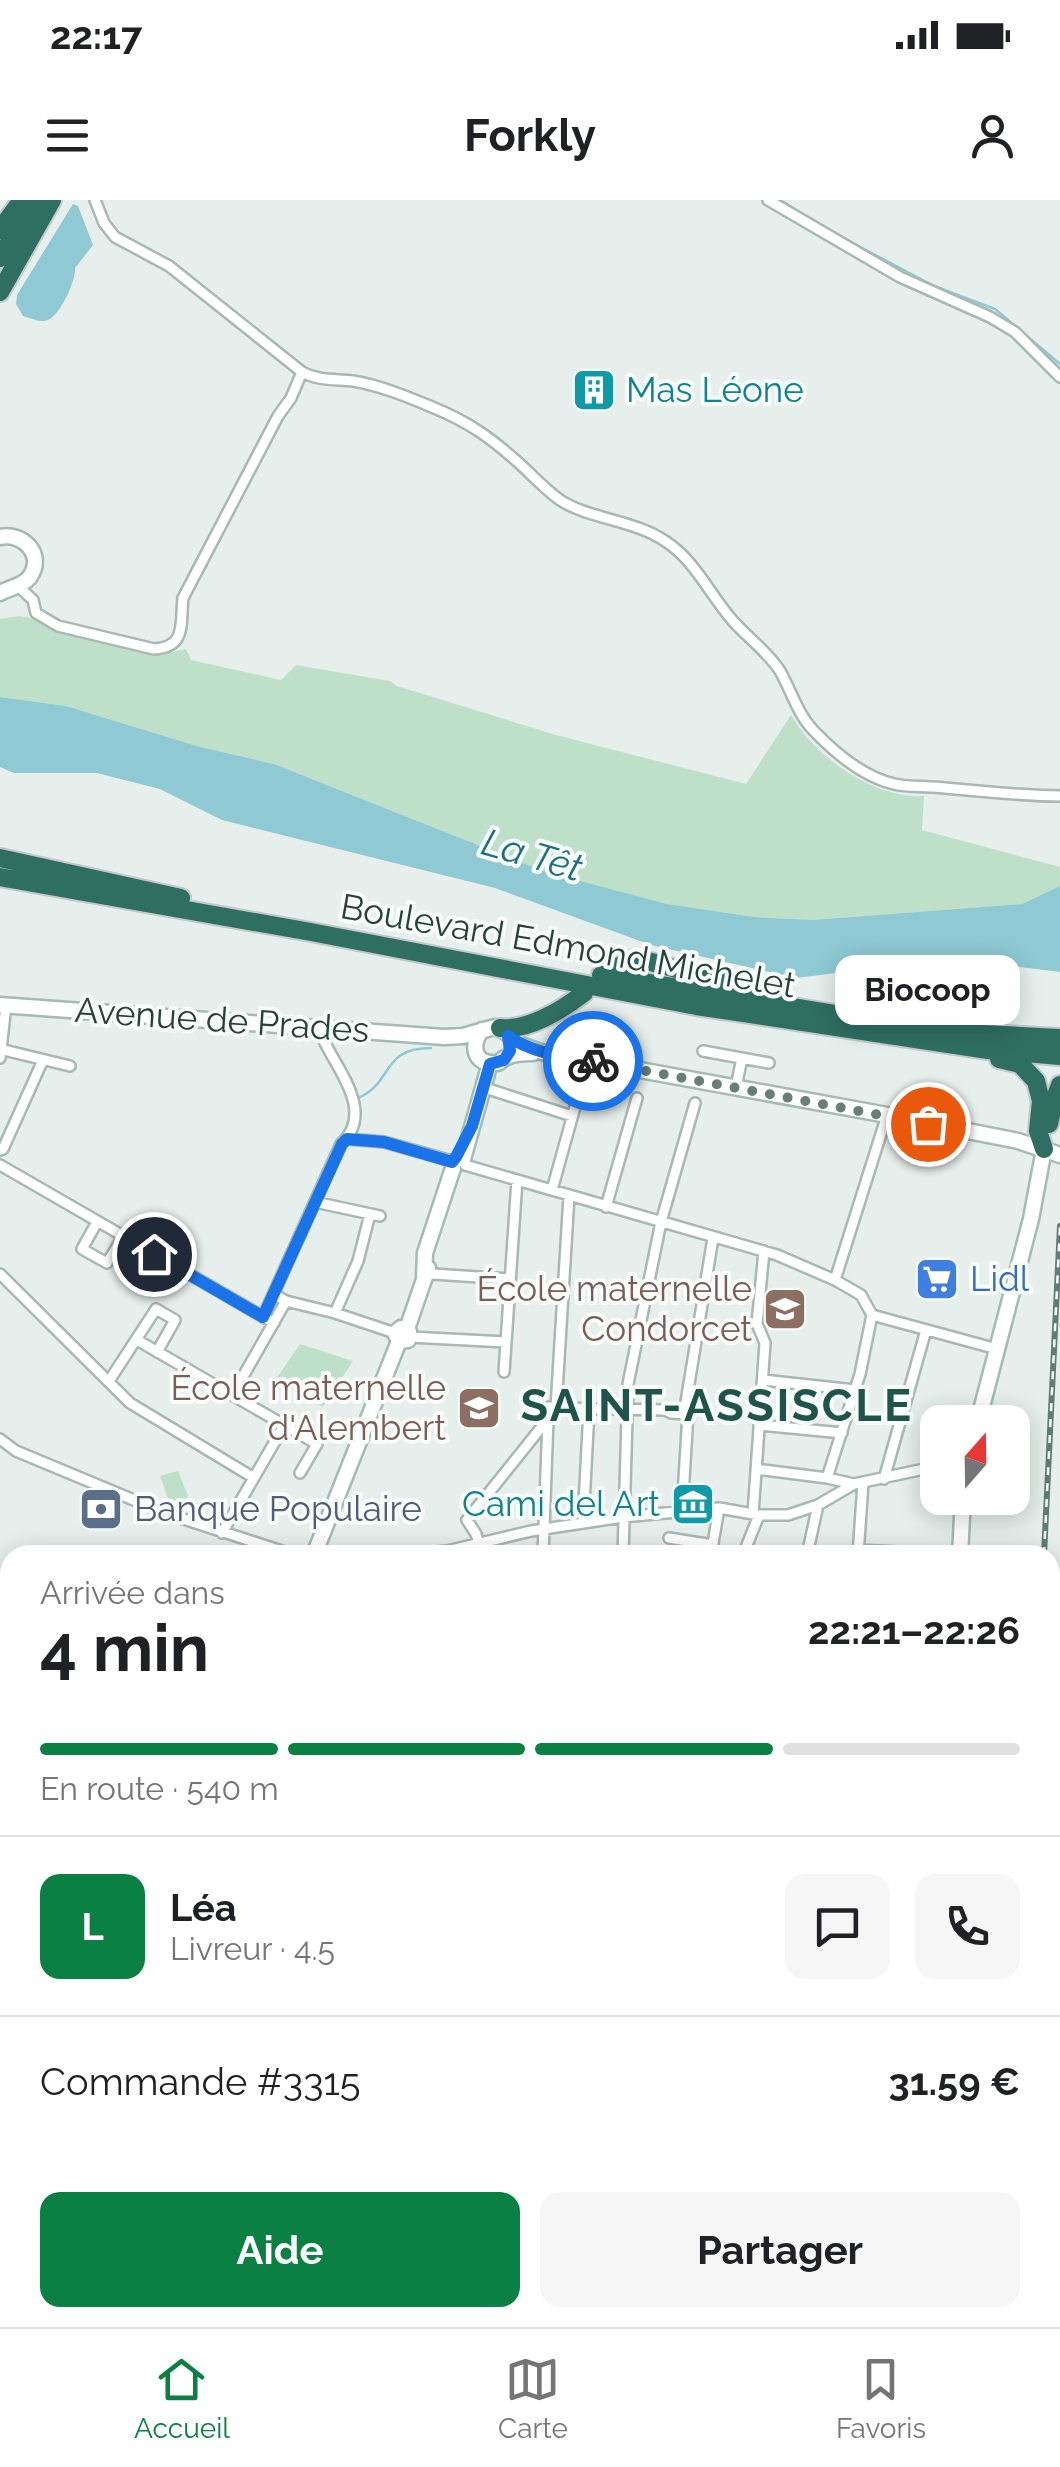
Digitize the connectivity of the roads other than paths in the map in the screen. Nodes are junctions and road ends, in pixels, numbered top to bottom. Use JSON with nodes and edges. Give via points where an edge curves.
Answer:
{"nodes":[{"id":1,"x":22,"y":200,"type":"edge"},
{"id":2,"x":34,"y":200,"type":"edge"},
{"id":3,"x":50,"y":200,"type":"edge"},
{"id":4,"x":95,"y":200,"type":"edge"},
{"id":5,"x":768,"y":200,"type":"edge"},
{"id":6,"x":0,"y":230,"type":"edge"},
{"id":7,"x":0,"y":258,"type":"edge"},
{"id":8,"x":0,"y":280,"type":"edge"},
{"id":9,"x":0,"y":292,"type":"edge"},
{"id":10,"x":302,"y":372,"type":"junction"},
{"id":11,"x":1060,"y":376,"type":"edge"},
{"id":12,"x":313,"y":378,"type":"junction"},
{"id":13,"x":291,"y":398,"type":"junction"},
{"id":14,"x":0,"y":536,"type":"edge"},
{"id":15,"x":8,"y":588,"type":"edge"},
{"id":16,"x":1060,"y":796,"type":"edge"},
{"id":17,"x":0,"y":858,"type":"edge"},
{"id":18,"x":0,"y":869,"type":"edge"},
{"id":19,"x":0,"y":877,"type":"edge"},
{"id":20,"x":0,"y":885,"type":"edge"},
{"id":21,"x":185,"y":904,"type":"junction"},
{"id":22,"x":614,"y":969,"type":"dead end"},
{"id":23,"x":584,"y":994,"type":"dead end"},
{"id":24,"x":757,"y":996,"type":"junction"},
{"id":25,"x":3,"y":1005,"type":"edge"},
{"id":26,"x":696,"y":1006,"type":"junction"},
{"id":27,"x":318,"y":1027,"type":"junction"},
{"id":28,"x":497,"y":1031,"type":"junction"},
{"id":29,"x":444,"y":1037,"type":"junction"},
{"id":30,"x":1060,"y":1038,"type":"edge"},
{"id":31,"x":474,"y":1048,"type":"junction"},
{"id":32,"x":0,"y":1049,"type":"edge"},
{"id":33,"x":703,"y":1050,"type":"dead end"},
{"id":34,"x":541,"y":1052,"type":"junction"},
{"id":35,"x":508,"y":1056,"type":"junction"},
{"id":36,"x":1060,"y":1056,"type":"edge"},
{"id":37,"x":0,"y":1058,"type":"edge"},
{"id":38,"x":742,"y":1058,"type":"junction"},
{"id":39,"x":43,"y":1060,"type":"junction"},
{"id":40,"x":588,"y":1060,"type":"junction"},
{"id":41,"x":769,"y":1063,"type":"dead end"},
{"id":42,"x":490,"y":1064,"type":"junction"},
{"id":43,"x":70,"y":1066,"type":"dead end"},
{"id":44,"x":1060,"y":1085,"type":"edge"},
{"id":45,"x":482,"y":1087,"type":"junction"},
{"id":46,"x":736,"y":1088,"type":"junction"},
{"id":47,"x":636,"y":1098,"type":"dead end"},
{"id":48,"x":695,"y":1103,"type":"dead end"},
{"id":49,"x":886,"y":1115,"type":"junction"},
{"id":50,"x":572,"y":1116,"type":"junction"},
{"id":51,"x":347,"y":1139,"type":"junction"},
{"id":52,"x":0,"y":1150,"type":"edge"},
{"id":53,"x":1055,"y":1151,"type":"edge"},
{"id":54,"x":459,"y":1163,"type":"junction"},
{"id":55,"x":0,"y":1165,"type":"edge"},
{"id":56,"x":516,"y":1180,"type":"junction"},
{"id":57,"x":552,"y":1190,"type":"junction"},
{"id":58,"x":569,"y":1196,"type":"junction"},
{"id":59,"x":315,"y":1202,"type":"junction"},
{"id":60,"x":606,"y":1207,"type":"junction"},
{"id":61,"x":97,"y":1222,"type":"junction"},
{"id":62,"x":661,"y":1222,"type":"junction"},
{"id":63,"x":123,"y":1237,"type":"junction"},
{"id":64,"x":713,"y":1238,"type":"junction"},
{"id":65,"x":764,"y":1250,"type":"junction"},
{"id":66,"x":0,"y":1274,"type":"edge"},
{"id":67,"x":424,"y":1276,"type":"junction"},
{"id":68,"x":510,"y":1279,"type":"junction"},
{"id":69,"x":834,"y":1280,"type":"junction"},
{"id":70,"x":275,"y":1295,"type":"junction"},
{"id":71,"x":286,"y":1301,"type":"junction"},
{"id":72,"x":335,"y":1313,"type":"junction"},
{"id":73,"x":872,"y":1315,"type":"junction"},
{"id":74,"x":263,"y":1317,"type":"junction"},
{"id":75,"x":274,"y":1323,"type":"junction"},
{"id":76,"x":926,"y":1330,"type":"junction"},
{"id":77,"x":403,"y":1335,"type":"junction"},
{"id":78,"x":138,"y":1340,"type":"junction"},
{"id":79,"x":506,"y":1342,"type":"junction"},
{"id":80,"x":998,"y":1349,"type":"junction"},
{"id":81,"x":157,"y":1352,"type":"junction"},
{"id":82,"x":504,"y":1372,"type":"dead end"},
{"id":83,"x":763,"y":1380,"type":"junction"},
{"id":84,"x":109,"y":1381,"type":"junction"},
{"id":85,"x":855,"y":1390,"type":"junction"},
{"id":86,"x":233,"y":1394,"type":"junction"},
{"id":87,"x":983,"y":1405,"type":"edge"},
{"id":88,"x":556,"y":1408,"type":"junction"},
{"id":89,"x":589,"y":1410,"type":"junction"},
{"id":90,"x":629,"y":1411,"type":"junction"},
{"id":91,"x":688,"y":1414,"type":"junction"},
{"id":92,"x":548,"y":1419,"type":"junction"},
{"id":93,"x":285,"y":1424,"type":"junction"},
{"id":94,"x":759,"y":1426,"type":"junction"},
{"id":95,"x":842,"y":1434,"type":"junction"},
{"id":96,"x":0,"y":1439,"type":"edge"},
{"id":97,"x":756,"y":1469,"type":"junction"},
{"id":98,"x":920,"y":1470,"type":"edge"},
{"id":99,"x":300,"y":1473,"type":"dead end"},
{"id":100,"x":254,"y":1478,"type":"junction"},
{"id":101,"x":827,"y":1478,"type":"junction"},
{"id":102,"x":884,"y":1479,"type":"junction"},
{"id":103,"x":859,"y":1483,"type":"junction"},
{"id":104,"x":818,"y":1504,"type":"junction"},
{"id":105,"x":718,"y":1508,"type":"junction"},
{"id":106,"x":682,"y":1511,"type":"junction"},
{"id":107,"x":756,"y":1515,"type":"junction"},
{"id":108,"x":962,"y":1515,"type":"edge"},
{"id":109,"x":623,"y":1517,"type":"junction"},
{"id":110,"x":584,"y":1523,"type":"junction"},
{"id":111,"x":544,"y":1528,"type":"junction"},
{"id":112,"x":222,"y":1533,"type":"junction"},
{"id":113,"x":669,"y":1538,"type":"dead end"},
{"id":114,"x":480,"y":1544,"type":"junction"},
{"id":115,"x":261,"y":1545,"type":"edge"},
{"id":116,"x":318,"y":1545,"type":"edge"},
{"id":117,"x":474,"y":1545,"type":"edge"},
{"id":118,"x":544,"y":1545,"type":"edge"},
{"id":119,"x":623,"y":1545,"type":"edge"},
{"id":120,"x":694,"y":1545,"type":"edge"},
{"id":121,"x":713,"y":1545,"type":"edge"},
{"id":122,"x":746,"y":1545,"type":"edge"},
{"id":123,"x":808,"y":1545,"type":"edge"},
{"id":124,"x":858,"y":1545,"type":"edge"},
{"id":125,"x":961,"y":1545,"type":"edge"}],
"edges":[{"from":1,"to":6,"type":"highway"},
{"from":2,"to":7,"type":"highway"},
{"from":3,"to":8,"type":"highway"},
{"from":3,"to":9,"type":"highway"},
{"from":4,"to":10,"type":"street","via":[[115,237],[169,266]]},
{"from":5,"to":11,"type":"street","via":[[900,277],[1015,332]]},
{"from":10,"to":12,"type":"street"},
{"from":10,"to":13,"type":"street"},
{"from":12,"to":13,"type":"street"},
{"from":12,"to":16,"type":"street","via":[[356,382],[472,424],[558,499],[677,549],[779,671],[813,731],[862,771],[904,786]]},
{"from":13,"to":15,"type":"street","via":[[183,598],[174,644],[154,649],[58,626]]},
{"from":14,"to":15,"type":"main road","via":[[25,540],[35,558],[30,577]]},
{"from":17,"to":21,"type":"highway"},
{"from":18,"to":21,"type":"highway"},
{"from":19,"to":21,"type":"highway"},
{"from":20,"to":21,"type":"highway"},
{"from":21,"to":24,"type":"highway","name":"Boulevard Edmond Michelet","via":[[676,989]]},
{"from":21,"to":26,"type":"highway","name":"Boulevard Edmond Michelet"},
{"from":22,"to":24,"type":"highway","via":[[640,959]]},
{"from":23,"to":28,"type":"highway"},
{"from":24,"to":30,"type":"highway"},
{"from":25,"to":27,"type":"main road","name":"Avenue de Prades"},
{"from":25,"to":32,"type":"street"},
{"from":26,"to":36,"type":"highway","name":"Boulevard Edmond Michelet"},
{"from":26,"to":53,"type":"highway","via":[[722,1017],[1020,1064],[1036,1081],[1042,1101],[1038,1131]]},
{"from":27,"to":29,"type":"main road","name":"Avenue de Prades"},
{"from":27,"to":51,"type":"street","via":[[349,1086],[355,1122]]},
{"from":28,"to":29,"type":"main road","name":"Avenue de Prades"},
{"from":28,"to":31,"type":"main road","via":[[475,1038]]},
{"from":28,"to":34,"type":"main road"},
{"from":28,"to":35,"type":"main road","via":[[511,1046]]},
{"from":29,"to":31,"type":"main road","name":"Avenue de Prades"},
{"from":31,"to":42,"type":"main road"},
{"from":32,"to":37,"type":"street"},
{"from":32,"to":39,"type":"street"},
{"from":33,"to":38,"type":"street"},
{"from":34,"to":35,"type":"main road"},
{"from":34,"to":40,"type":"main road"},
{"from":35,"to":42,"type":"main road"},
{"from":38,"to":41,"type":"street"},
{"from":38,"to":46,"type":"street"},
{"from":39,"to":43,"type":"street"},
{"from":39,"to":52,"type":"street"},
{"from":40,"to":46,"type":"main road"},
{"from":40,"to":50,"type":"street"},
{"from":42,"to":45,"type":"main road"},
{"from":44,"to":53,"type":"highway"},
{"from":45,"to":50,"type":"street"},
{"from":45,"to":54,"type":"main road"},
{"from":46,"to":49,"type":"main road"},
{"from":47,"to":60,"type":"street"},
{"from":48,"to":62,"type":"street"},
{"from":49,"to":53,"type":"main road"},
{"from":49,"to":69,"type":"street"},
{"from":50,"to":57,"type":"street"},
{"from":51,"to":54,"type":"street"},
{"from":51,"to":59,"type":"street"},
{"from":53,"to":80,"type":"main road"},
{"from":54,"to":56,"type":"street"},
{"from":54,"to":67,"type":"main road"},
{"from":55,"to":61,"type":"street"},
{"from":56,"to":57,"type":"street"},
{"from":56,"to":68,"type":"street"},
{"from":57,"to":58,"type":"street"},
{"from":58,"to":60,"type":"street"},
{"from":58,"to":88,"type":"street"},
{"from":59,"to":70,"type":"street"},
{"from":59,"to":72,"type":"street","via":[[375,1215]]},
{"from":60,"to":62,"type":"street"},
{"from":61,"to":63,"type":"street"},
{"from":61,"to":63,"type":"street","via":[[82,1249],[107,1262]]},
{"from":62,"to":64,"type":"street"},
{"from":62,"to":90,"type":"street","via":[[628,1384]]},
{"from":63,"to":74,"type":"street"},
{"from":64,"to":65,"type":"street"},
{"from":64,"to":91,"type":"street"},
{"from":65,"to":69,"type":"street"},
{"from":65,"to":83,"type":"street","via":[[757,1324],[765,1344]]},
{"from":66,"to":84,"type":"street"},
{"from":67,"to":68,"type":"street"},
{"from":67,"to":77,"type":"main road"},
{"from":68,"to":79,"type":"street"},
{"from":69,"to":73,"type":"street","via":[[861,1295]]},
{"from":70,"to":71,"type":"street"},
{"from":70,"to":74,"type":"street"},
{"from":71,"to":72,"type":"street"},
{"from":71,"to":75,"type":"street"},
{"from":72,"to":77,"type":"street"},
{"from":73,"to":76,"type":"street"},
{"from":73,"to":85,"type":"street"},
{"from":74,"to":75,"type":"street"},
{"from":75,"to":86,"type":"street"},
{"from":76,"to":80,"type":"street"},
{"from":76,"to":102,"type":"street"},
{"from":77,"to":79,"type":"street"},
{"from":77,"to":116,"type":"main road"},
{"from":78,"to":81,"type":"street"},
{"from":78,"to":81,"type":"street","via":[[156,1310],[175,1320]]},
{"from":78,"to":84,"type":"street"},
{"from":79,"to":82,"type":"street"},
{"from":80,"to":87,"type":"main road"},
{"from":81,"to":86,"type":"street"},
{"from":83,"to":85,"type":"street"},
{"from":83,"to":94,"type":"street"},
{"from":84,"to":100,"type":"street","via":[[130,1404]]},
{"from":85,"to":95,"type":"street"},
{"from":86,"to":93,"type":"street"},
{"from":88,"to":89,"type":"street"},
{"from":88,"to":92,"type":"street","via":[[549,1407]]},
{"from":89,"to":90,"type":"street"},
{"from":89,"to":110,"type":"street"},
{"from":90,"to":91,"type":"street"},
{"from":90,"to":109,"type":"street"},
{"from":91,"to":106,"type":"street"},
{"from":92,"to":111,"type":"street"},
{"from":92,"to":114,"type":"street","via":[[467,1520]]},
{"from":93,"to":99,"type":"street","via":[[318,1444]]},
{"from":93,"to":100,"type":"street"},
{"from":94,"to":95,"type":"street"},
{"from":94,"to":97,"type":"street"},
{"from":95,"to":101,"type":"street"},
{"from":96,"to":112,"type":"street","via":[[164,1514]]},
{"from":97,"to":101,"type":"street"},
{"from":97,"to":107,"type":"street"},
{"from":98,"to":102,"type":"street"},
{"from":100,"to":112,"type":"street"},
{"from":101,"to":103,"type":"street"},
{"from":102,"to":103,"type":"street"},
{"from":103,"to":104,"type":"street"},
{"from":103,"to":124,"type":"street"},
{"from":104,"to":107,"type":"street"},
{"from":104,"to":123,"type":"street"},
{"from":105,"to":106,"type":"street"},
{"from":105,"to":107,"type":"street"},
{"from":105,"to":121,"type":"street"},
{"from":106,"to":109,"type":"street"},
{"from":107,"to":122,"type":"street"},
{"from":108,"to":125,"type":"main road"},
{"from":109,"to":110,"type":"street"},
{"from":109,"to":119,"type":"street"},
{"from":110,"to":111,"type":"street"},
{"from":111,"to":114,"type":"street"},
{"from":111,"to":118,"type":"street"},
{"from":112,"to":115,"type":"street"},
{"from":113,"to":120,"type":"street"},
{"from":114,"to":117,"type":"street"}]}
